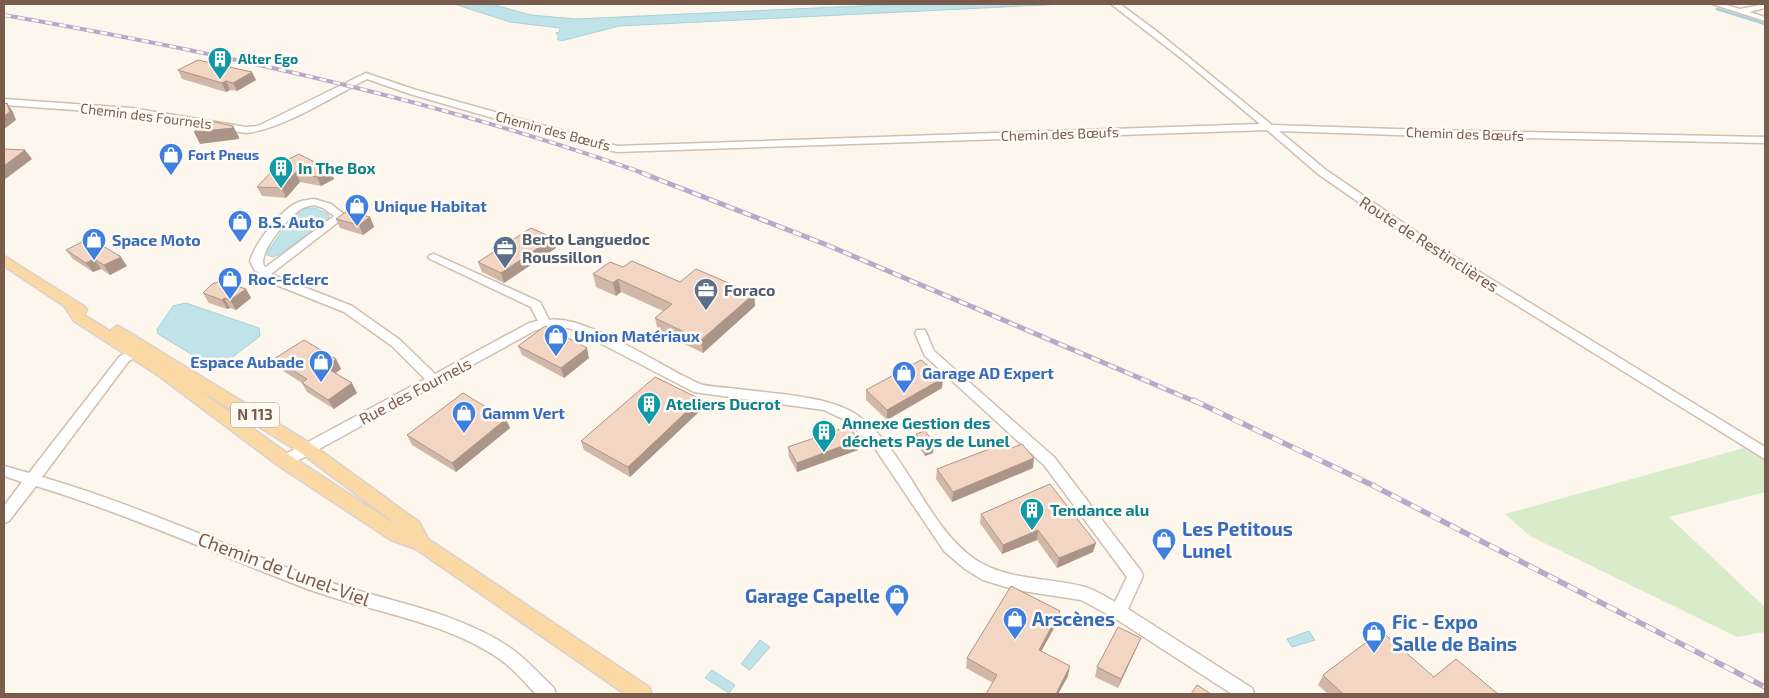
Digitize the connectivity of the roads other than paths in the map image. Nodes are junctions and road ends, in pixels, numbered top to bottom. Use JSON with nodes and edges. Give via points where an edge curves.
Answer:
{"nodes":[{"id":1,"x":1115,"y":4,"type":"edge"},
{"id":2,"x":1716,"y":4,"type":"edge"},
{"id":3,"x":1758,"y":5,"type":"edge"},
{"id":4,"x":1740,"y":11,"type":"junction"},
{"id":5,"x":1765,"y":19,"type":"edge"},
{"id":6,"x":366,"y":76,"type":"joint"},
{"id":7,"x":4,"y":102,"type":"edge"},
{"id":8,"x":1271,"y":128,"type":"junction"},
{"id":9,"x":1765,"y":140,"type":"edge"},
{"id":10,"x":434,"y":257,"type":"dead end"},
{"id":11,"x":4,"y":260,"type":"edge"},
{"id":12,"x":268,"y":271,"type":"junction"},
{"id":13,"x":71,"y":306,"type":"junction"},
{"id":14,"x":546,"y":324,"type":"junction"},
{"id":15,"x":920,"y":333,"type":"dead end"},
{"id":16,"x":134,"y":353,"type":"junction"},
{"id":17,"x":435,"y":381,"type":"junction"},
{"id":18,"x":307,"y":448,"type":"junction"},
{"id":19,"x":1765,"y":454,"type":"edge"},
{"id":20,"x":285,"y":461,"type":"junction"},
{"id":21,"x":4,"y":471,"type":"edge"},
{"id":22,"x":33,"y":478,"type":"junction"},
{"id":23,"x":4,"y":517,"type":"edge"},
{"id":24,"x":422,"y":544,"type":"junction"},
{"id":25,"x":1119,"y":612,"type":"junction"},
{"id":26,"x":548,"y":694,"type":"edge"},
{"id":27,"x":642,"y":694,"type":"edge"},
{"id":28,"x":1246,"y":694,"type":"edge"}],
"edges":[{"from":1,"to":8,"type":"street","name":"Route de Restinclières","via":[[1170,43]]},
{"from":2,"to":4,"type":"street"},
{"from":3,"to":4,"type":"street"},
{"from":4,"to":5,"type":"street"},
{"from":6,"to":7,"type":"street","name":"Chemin des Fournels","via":[[272,124],[246,130],[131,111]]},
{"from":6,"to":8,"type":"street","name":"Chemin des Bœufs","via":[[617,149]]},
{"from":8,"to":9,"type":"street","name":"Chemin des Bœufs"},
{"from":8,"to":19,"type":"street","name":"Route de Restinclières","via":[[1320,171],[1370,206],[1571,336]]},
{"from":10,"to":14,"type":"street","via":[[536,305]]},
{"from":11,"to":13,"type":"main road","number":"N 113"},
{"from":12,"to":12,"type":"street","via":[[304,244],[341,216],[319,202],[298,204],[258,253],[256,261],[259,268]]},
{"from":12,"to":17,"type":"street","via":[[263,275],[348,309],[396,343]]},
{"from":13,"to":16,"type":"main road","number":"N 113","via":[[78,318]]},
{"from":13,"to":18,"type":"main road","number":"N 113","via":[[156,354]]},
{"from":14,"to":17,"type":"street","name":"Rue des Fournels","via":[[532,326]]},
{"from":14,"to":25,"type":"street","name":"Rue des Fournels","via":[[559,322],[579,327],[699,389],[826,406],[852,418],[879,443],[949,547],[970,564],[989,575],[1084,594]]},
{"from":15,"to":25,"type":"street","via":[[929,353],[1050,460],[1135,576]]},
{"from":16,"to":20,"type":"main road","number":"N 113"},
{"from":16,"to":22,"type":"street","via":[[124,359]]},
{"from":17,"to":18,"type":"street","name":"Rue des Fournels"},
{"from":18,"to":20,"type":"street","name":"Rue des Fournels"},
{"from":18,"to":24,"type":"main road","number":"N 113","via":[[413,527]]},
{"from":20,"to":24,"type":"main road","number":"N 113","via":[[397,535]]},
{"from":21,"to":22,"type":"street","name":"Chemin de Lunel-Viel"},
{"from":22,"to":23,"type":"street"},
{"from":22,"to":26,"type":"street","name":"Chemin de Lunel-Viel","via":[[160,522],[313,584],[428,618],[477,638],[507,654]]},
{"from":24,"to":27,"type":"main road","number":"N 113"},
{"from":25,"to":28,"type":"street","name":"Rue des Fournels"}]}
